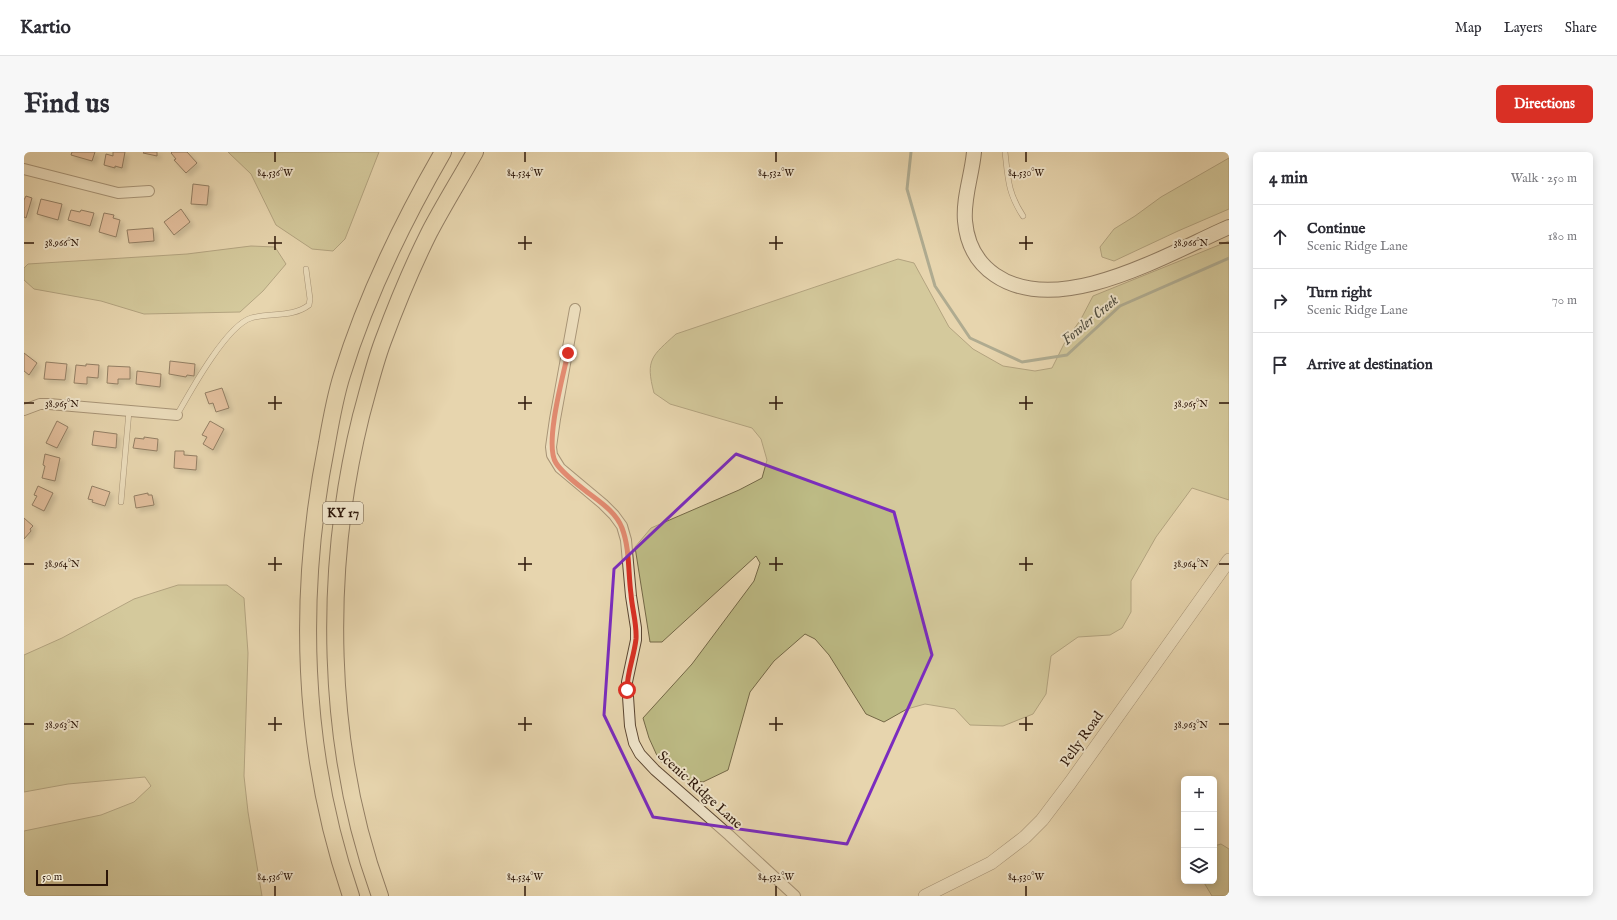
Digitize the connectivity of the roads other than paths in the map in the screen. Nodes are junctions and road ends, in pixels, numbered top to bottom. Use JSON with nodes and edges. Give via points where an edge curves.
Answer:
{"nodes":[{"id":1,"x":443,"y":152,"type":"edge"},
{"id":2,"x":475,"y":152,"type":"edge"},
{"id":3,"x":974,"y":152,"type":"edge"},
{"id":4,"x":1005,"y":152,"type":"edge"},
{"id":5,"x":24,"y":169,"type":"edge"},
{"id":6,"x":149,"y":191,"type":"dead end"},
{"id":7,"x":1023,"y":216,"type":"dead end"},
{"id":8,"x":1229,"y":227,"type":"edge"},
{"id":9,"x":306,"y":269,"type":"dead end"},
{"id":10,"x":575,"y":309,"type":"dead end"},
{"id":11,"x":24,"y":410,"type":"edge"},
{"id":12,"x":129,"y":411,"type":"junction"},
{"id":13,"x":177,"y":415,"type":"joint"},
{"id":14,"x":121,"y":502,"type":"dead end"},
{"id":15,"x":1229,"y":560,"type":"edge"},
{"id":16,"x":350,"y":896,"type":"edge"},
{"id":17,"x":380,"y":896,"type":"edge"},
{"id":18,"x":795,"y":896,"type":"edge"},
{"id":19,"x":925,"y":896,"type":"edge"}],
"edges":[{"from":1,"to":16,"type":"main road","number":"KY 17","via":[[409,213],[379,275],[357,329],[331,422],[314,519],[308,624],[315,749],[323,796]]},
{"from":2,"to":17,"type":"main road","number":"KY 17","via":[[429,233],[382,342],[358,430],[343,514],[338,565],[337,681],[350,786]]},
{"from":3,"to":8,"type":"main road","via":[[965,220],[973,251],[978,261],[987,269],[1004,281],[1025,288],[1066,288],[1107,280],[1172,254]]},
{"from":4,"to":7,"type":"lane","via":[[1011,195]]},
{"from":5,"to":6,"type":"street","via":[[118,193]]},
{"from":9,"to":13,"type":"lane","via":[[309,305],[301,311],[250,318],[243,322],[229,334]]},
{"from":10,"to":18,"type":"street","name":"Scenic Ridge Lane","via":[[555,419],[552,455],[560,468],[614,515],[622,526],[626,540],[636,628],[627,682],[630,726],[634,743],[640,754],[655,770]]},
{"from":11,"to":12,"type":"street","via":[[40,404],[49,404]]},
{"from":12,"to":13,"type":"street"},
{"from":12,"to":14,"type":"lane"},
{"from":15,"to":19,"type":"street","name":"Pelly Road","via":[[1042,820],[1025,837],[991,863]]}]}
